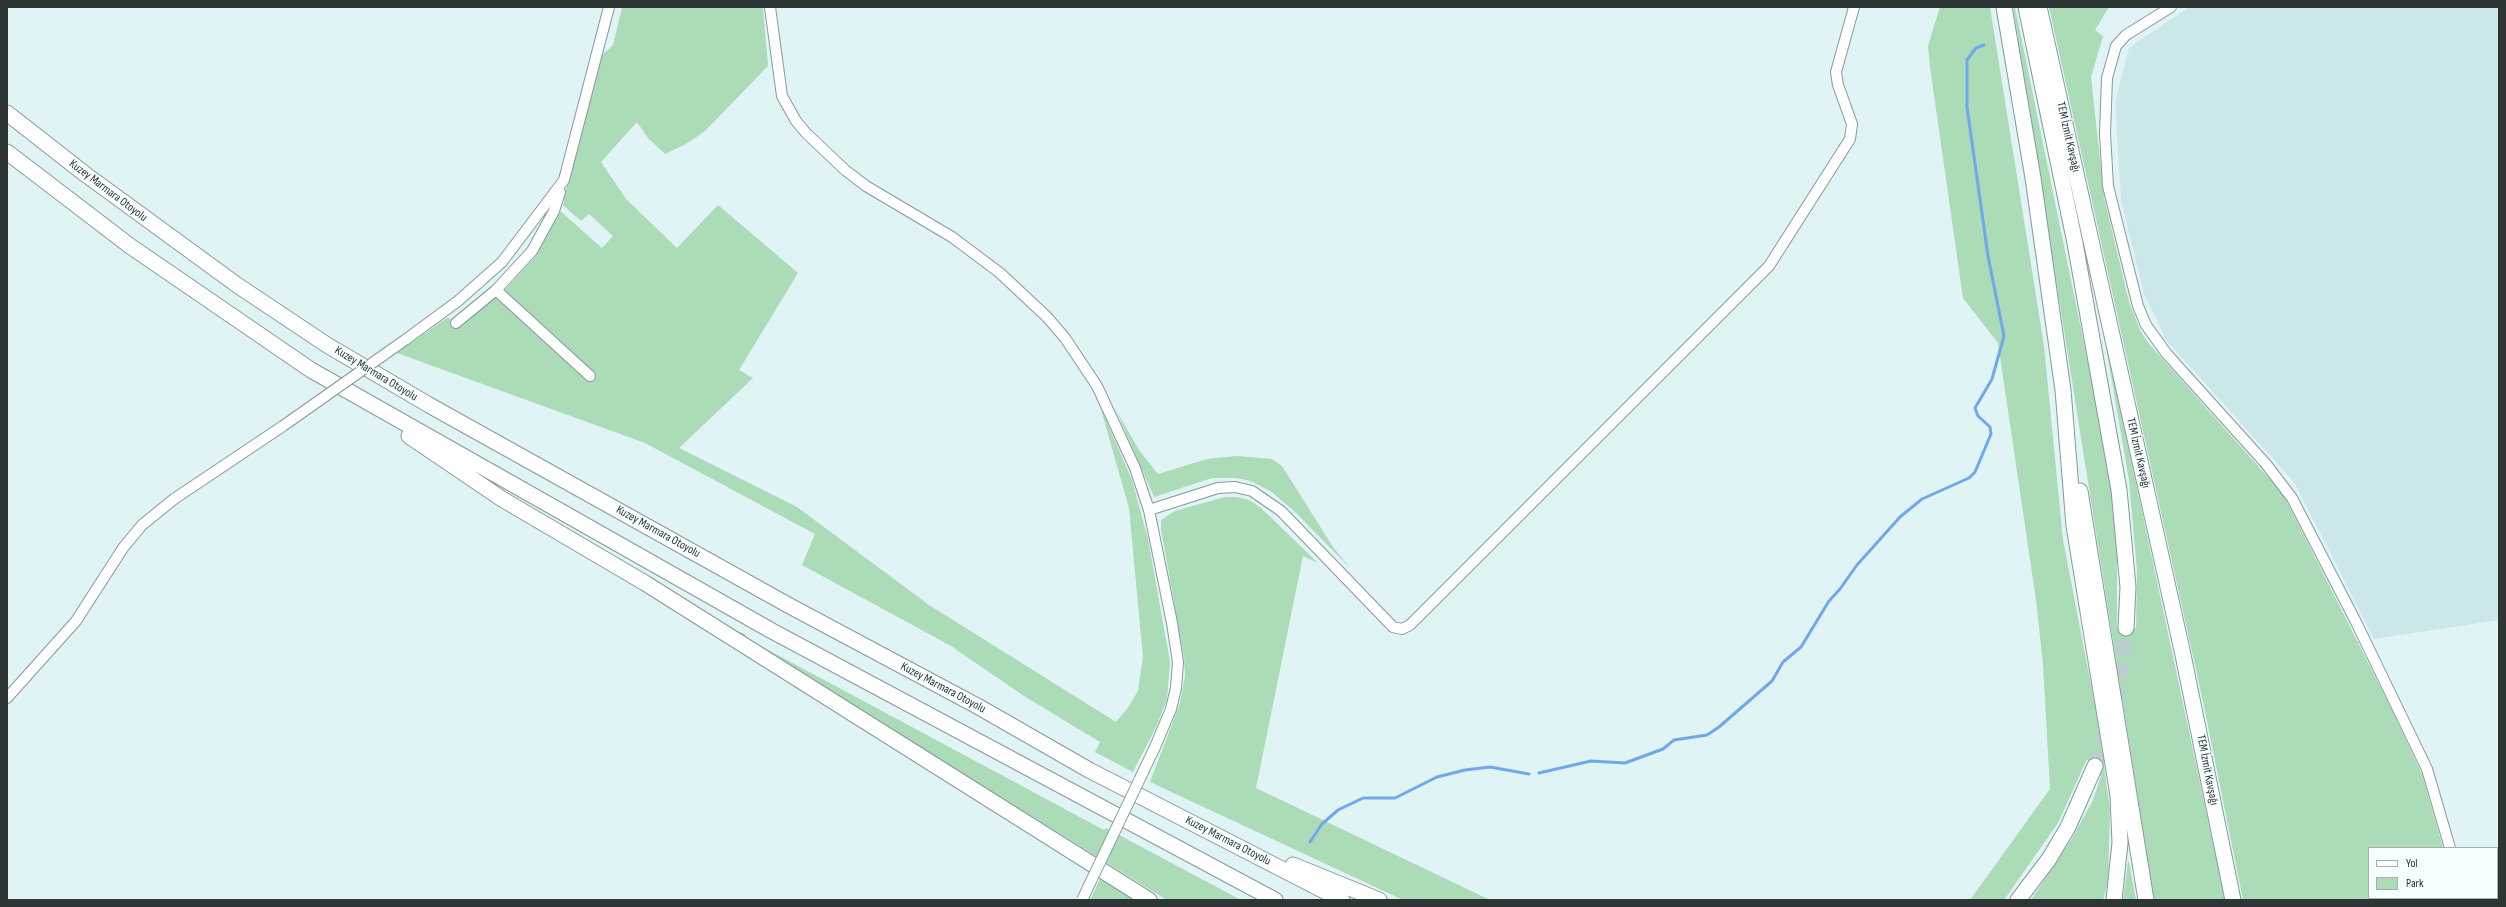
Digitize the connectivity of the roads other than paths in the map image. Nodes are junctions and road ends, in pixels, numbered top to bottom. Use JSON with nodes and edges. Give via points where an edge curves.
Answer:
{"nodes":[{"id":1,"x":610,"y":7,"type":"edge"},
{"id":2,"x":770,"y":7,"type":"edge"},
{"id":3,"x":1854,"y":7,"type":"edge"},
{"id":4,"x":2004,"y":7,"type":"edge"},
{"id":5,"x":2026,"y":7,"type":"edge"},
{"id":6,"x":2040,"y":7,"type":"edge"},
{"id":7,"x":2170,"y":7,"type":"edge"},
{"id":8,"x":7,"y":112,"type":"edge"},
{"id":9,"x":7,"y":152,"type":"edge"},
{"id":10,"x":564,"y":180,"type":"junction"},
{"id":11,"x":496,"y":290,"type":"junction"},
{"id":12,"x":456,"y":323,"type":"dead end"},
{"id":13,"x":311,"y":370,"type":"junction"},
{"id":14,"x":590,"y":376,"type":"dead end"},
{"id":15,"x":2063,"y":390,"type":"junction"},
{"id":16,"x":1149,"y":510,"type":"junction"},
{"id":17,"x":2126,"y":628,"type":"tunnel mouth"},
{"id":18,"x":7,"y":698,"type":"edge"},
{"id":19,"x":2095,"y":766,"type":"tunnel mouth"},
{"id":20,"x":1219,"y":836,"type":"junction"},
{"id":21,"x":2450,"y":847,"type":"edge"},
{"id":22,"x":1082,"y":900,"type":"edge"},
{"id":23,"x":1149,"y":900,"type":"edge"},
{"id":24,"x":1275,"y":900,"type":"edge"},
{"id":25,"x":1342,"y":900,"type":"edge"},
{"id":26,"x":1379,"y":900,"type":"edge"},
{"id":27,"x":2018,"y":900,"type":"edge"},
{"id":28,"x":2114,"y":900,"type":"edge"},
{"id":29,"x":2146,"y":900,"type":"edge"},
{"id":30,"x":2233,"y":900,"type":"edge"}],
"edges":[{"from":1,"to":10,"type":"street"},
{"from":2,"to":16,"type":"street","via":[[782,96],[796,121],[839,165],[861,182],[952,237],[978,256],[1047,317],[1097,386],[1135,468]]},
{"from":3,"to":16,"type":"street","via":[[1836,72],[1838,86],[1852,124],[1850,139],[1769,266],[1410,625],[1402,629],[1393,627],[1281,511],[1252,491],[1235,487],[1218,488]]},
{"from":4,"to":15,"type":"highway","via":[[2033,178]]},
{"from":5,"to":17,"type":"highway","via":[[2074,236],[2119,490],[2128,587]]},
{"from":6,"to":30,"type":"highway","name":"TEM İzmit Kavşağı","via":[[2183,657]]},
{"from":7,"to":21,"type":"street","via":[[2126,35],[2116,46],[2108,78],[2105,132],[2108,186],[2138,306],[2149,330],[2166,353],[2266,464],[2292,498],[2427,769]]},
{"from":8,"to":20,"type":"highway","name":"Kuzey Marmara Otoyolu","via":[[91,179],[237,285],[368,369],[456,421],[788,605],[979,707],[1089,770]]},
{"from":9,"to":13,"type":"highway","via":[[136,250]]},
{"from":10,"to":11,"type":"street","via":[[554,210],[532,251]]},
{"from":10,"to":18,"type":"street","bridge":true,"via":[[502,262],[470,292],[283,426],[174,499],[142,525],[123,548],[76,621]]},
{"from":11,"to":12,"type":"street"},
{"from":11,"to":14,"type":"street"},
{"from":13,"to":23,"type":"highway","via":[[502,499],[574,539],[658,591]]},
{"from":13,"to":24,"type":"highway","via":[[766,627]]},
{"from":15,"to":28,"type":"highway","via":[[2074,526],[2118,796],[2120,849]]},
{"from":15,"to":29,"type":"highway"},
{"from":16,"to":22,"type":"street","bridge":true,"via":[[1178,662],[1176,688],[1171,710],[1155,747]]},
{"from":19,"to":27,"type":"highway","via":[[2068,827]]},
{"from":20,"to":25,"type":"highway","name":"Kuzey Marmara Otoyolu"},
{"from":20,"to":26,"type":"highway"}]}
